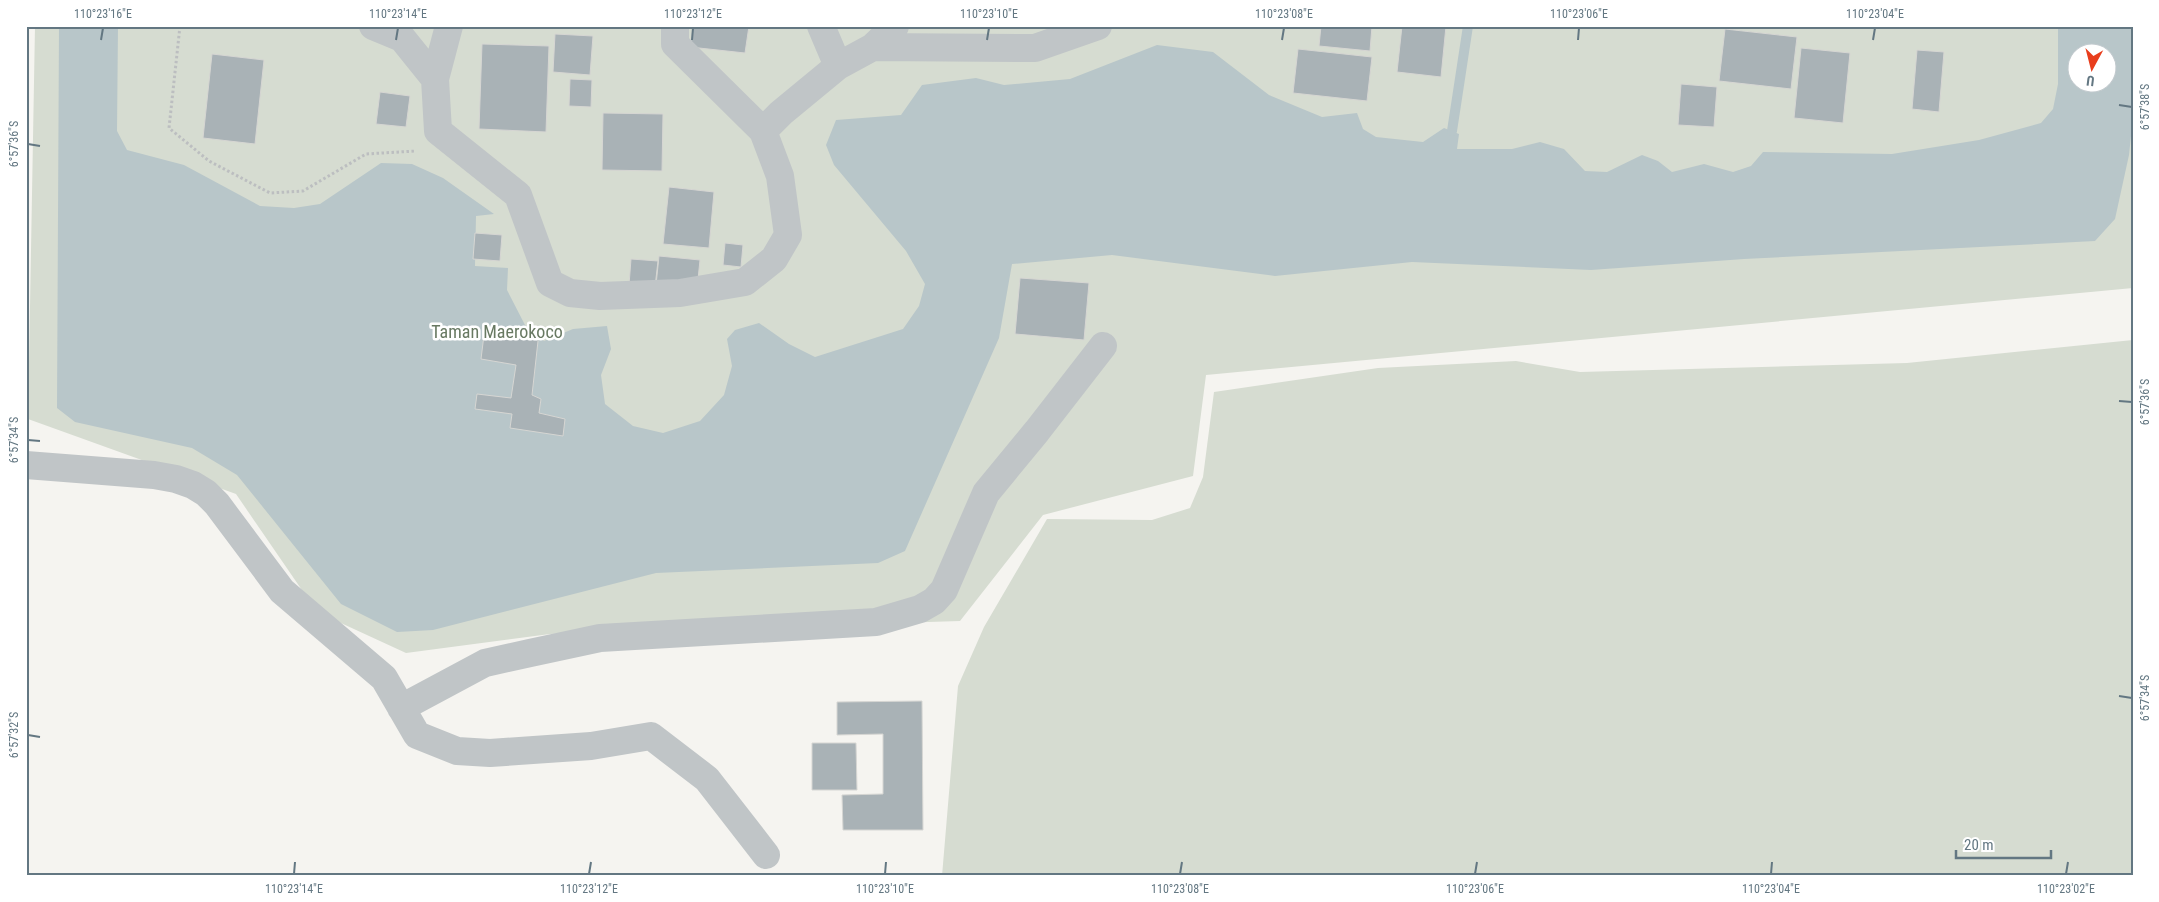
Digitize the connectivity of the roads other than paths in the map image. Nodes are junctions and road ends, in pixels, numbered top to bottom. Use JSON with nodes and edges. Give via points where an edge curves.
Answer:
{"nodes":[{"id":1,"x":373,"y":26,"type":"edge"},
{"id":2,"x":449,"y":26,"type":"edge"},
{"id":3,"x":674,"y":26,"type":"edge"},
{"id":4,"x":821,"y":26,"type":"edge"},
{"id":5,"x":895,"y":26,"type":"edge"},
{"id":6,"x":1098,"y":26,"type":"edge"},
{"id":7,"x":872,"y":47,"type":"junction"},
{"id":8,"x":838,"y":66,"type":"junction"},
{"id":9,"x":435,"y":79,"type":"junction"},
{"id":10,"x":763,"y":131,"type":"junction"},
{"id":11,"x":1103,"y":346,"type":"dead end"},
{"id":12,"x":26,"y":465,"type":"edge"},
{"id":13,"x":401,"y":708,"type":"junction"},
{"id":14,"x":766,"y":854,"type":"dead end"}],
"edges":[{"from":1,"to":9,"type":"lane","via":[[402,38]]},
{"from":2,"to":9,"type":"lane"},
{"from":3,"to":10,"type":"lane","via":[[675,44]]},
{"from":4,"to":8,"type":"lane"},
{"from":5,"to":7,"type":"lane"},
{"from":6,"to":7,"type":"lane","via":[[1034,48]]},
{"from":7,"to":8,"type":"lane"},
{"from":8,"to":10,"type":"lane"},
{"from":9,"to":10,"type":"lane","via":[[438,131],[518,195],[550,283],[570,292],[600,296],[680,293],[745,282],[774,259],[788,235],[780,176]]},
{"from":11,"to":13,"type":"lane","via":[[986,493],[944,590],[920,609],[876,622],[600,638],[485,663]]},
{"from":12,"to":13,"type":"lane","via":[[154,475],[193,485],[206,493],[282,591],[384,678]]},
{"from":13,"to":14,"type":"lane","via":[[417,735],[456,751],[490,753],[591,746],[651,736],[707,779]]}]}
